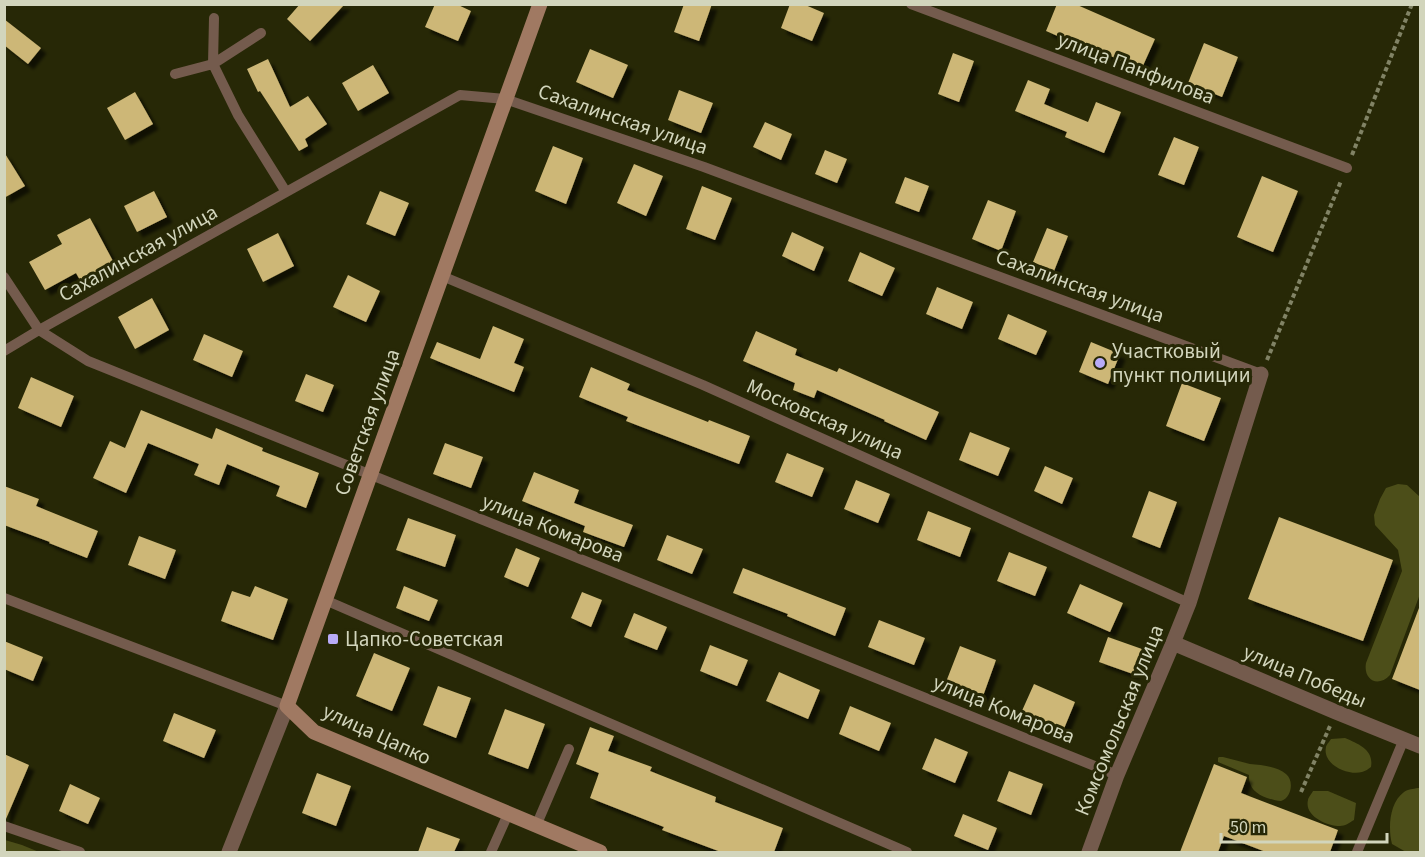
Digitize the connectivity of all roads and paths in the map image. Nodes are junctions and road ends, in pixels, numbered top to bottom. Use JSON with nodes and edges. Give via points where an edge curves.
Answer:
{"nodes":[{"id":1,"x":540,"y":4,"type":"edge"},
{"id":2,"x":912,"y":4,"type":"edge"},
{"id":3,"x":1412,"y":4,"type":"edge"},
{"id":4,"x":214,"y":18,"type":"dead end"},
{"id":5,"x":261,"y":33,"type":"dead end"},
{"id":6,"x":213,"y":64,"type":"junction"},
{"id":7,"x":175,"y":74,"type":"dead end"},
{"id":8,"x":506,"y":99,"type":"junction"},
{"id":9,"x":1347,"y":168,"type":"junction"},
{"id":10,"x":286,"y":192,"type":"junction"},
{"id":11,"x":442,"y":276,"type":"junction"},
{"id":12,"x":4,"y":277,"type":"edge"},
{"id":13,"x":39,"y":330,"type":"junction"},
{"id":14,"x":4,"y":351,"type":"edge"},
{"id":15,"x":1261,"y":374,"type":"junction"},
{"id":16,"x":370,"y":475,"type":"junction"},
{"id":17,"x":4,"y":598,"type":"edge"},
{"id":18,"x":325,"y":600,"type":"junction"},
{"id":19,"x":1189,"y":603,"type":"junction"},
{"id":20,"x":1173,"y":644,"type":"junction"},
{"id":21,"x":287,"y":706,"type":"junction"},
{"id":22,"x":1336,"y":712,"type":"junction"},
{"id":23,"x":1404,"y":739,"type":"junction"},
{"id":24,"x":1420,"y":746,"type":"edge"},
{"id":25,"x":569,"y":749,"type":"dead end"},
{"id":26,"x":1117,"y":775,"type":"junction"},
{"id":27,"x":1301,"y":792,"type":"dead end"},
{"id":28,"x":507,"y":814,"type":"junction"},
{"id":29,"x":4,"y":826,"type":"edge"},
{"id":30,"x":536,"y":826,"type":"junction"},
{"id":31,"x":80,"y":852,"type":"edge"},
{"id":32,"x":229,"y":852,"type":"edge"},
{"id":33,"x":491,"y":852,"type":"edge"},
{"id":34,"x":600,"y":852,"type":"edge"},
{"id":35,"x":907,"y":852,"type":"edge"},
{"id":36,"x":1089,"y":852,"type":"edge"},
{"id":37,"x":1357,"y":852,"type":"edge"}],
"edges":[{"from":1,"to":8,"type":"street","name":"Советская улица"},
{"from":2,"to":9,"type":"lane","name":"улица Панфилова"},
{"from":3,"to":9,"type":"path"},
{"from":4,"to":6,"type":"lane"},
{"from":5,"to":6,"type":"lane"},
{"from":6,"to":7,"type":"lane"},
{"from":6,"to":10,"type":"lane","via":[[238,115]]},
{"from":8,"to":10,"type":"lane","name":"Сахалинская улица","via":[[460,95]]},
{"from":8,"to":11,"type":"street","name":"Советская улица"},
{"from":8,"to":15,"type":"lane","name":"Сахалинская улица","via":[[705,167]]},
{"from":9,"to":15,"type":"path"},
{"from":10,"to":13,"type":"lane","name":"Сахалинская улица"},
{"from":11,"to":16,"type":"street","name":"Советская улица"},
{"from":11,"to":19,"type":"lane","name":"Московская улица","via":[[703,386]]},
{"from":12,"to":13,"type":"lane","name":"улица Комарова"},
{"from":13,"to":14,"type":"lane","name":"Сахалинская улица"},
{"from":13,"to":16,"type":"lane","name":"улица Комарова","via":[[88,361]]},
{"from":15,"to":19,"type":"street","name":"Комсомольская улица"},
{"from":16,"to":18,"type":"street","name":"Советская улица"},
{"from":16,"to":26,"type":"lane","name":"улица Комарова"},
{"from":17,"to":21,"type":"lane","name":"улица Цапко"},
{"from":18,"to":21,"type":"street","name":"Советская улица"},
{"from":18,"to":35,"type":"lane"},
{"from":19,"to":20,"type":"street","name":"Комсомольская улица"},
{"from":20,"to":22,"type":"street","name":"улица Победы"},
{"from":20,"to":26,"type":"street","name":"Комсомольская улица"},
{"from":21,"to":28,"type":"street","name":"улица Цапко","via":[[314,732]]},
{"from":21,"to":32,"type":"street","name":"Советская улица"},
{"from":22,"to":23,"type":"street","name":"улица Победы"},
{"from":22,"to":27,"type":"path"},
{"from":23,"to":24,"type":"street","name":"улица Победы"},
{"from":23,"to":37,"type":"lane"},
{"from":25,"to":30,"type":"lane"},
{"from":26,"to":36,"type":"street","name":"Комсомольская улица"},
{"from":28,"to":30,"type":"street","name":"улица Цапко"},
{"from":28,"to":33,"type":"lane"},
{"from":29,"to":31,"type":"lane"},
{"from":30,"to":34,"type":"street","name":"улица Цапко"}]}
